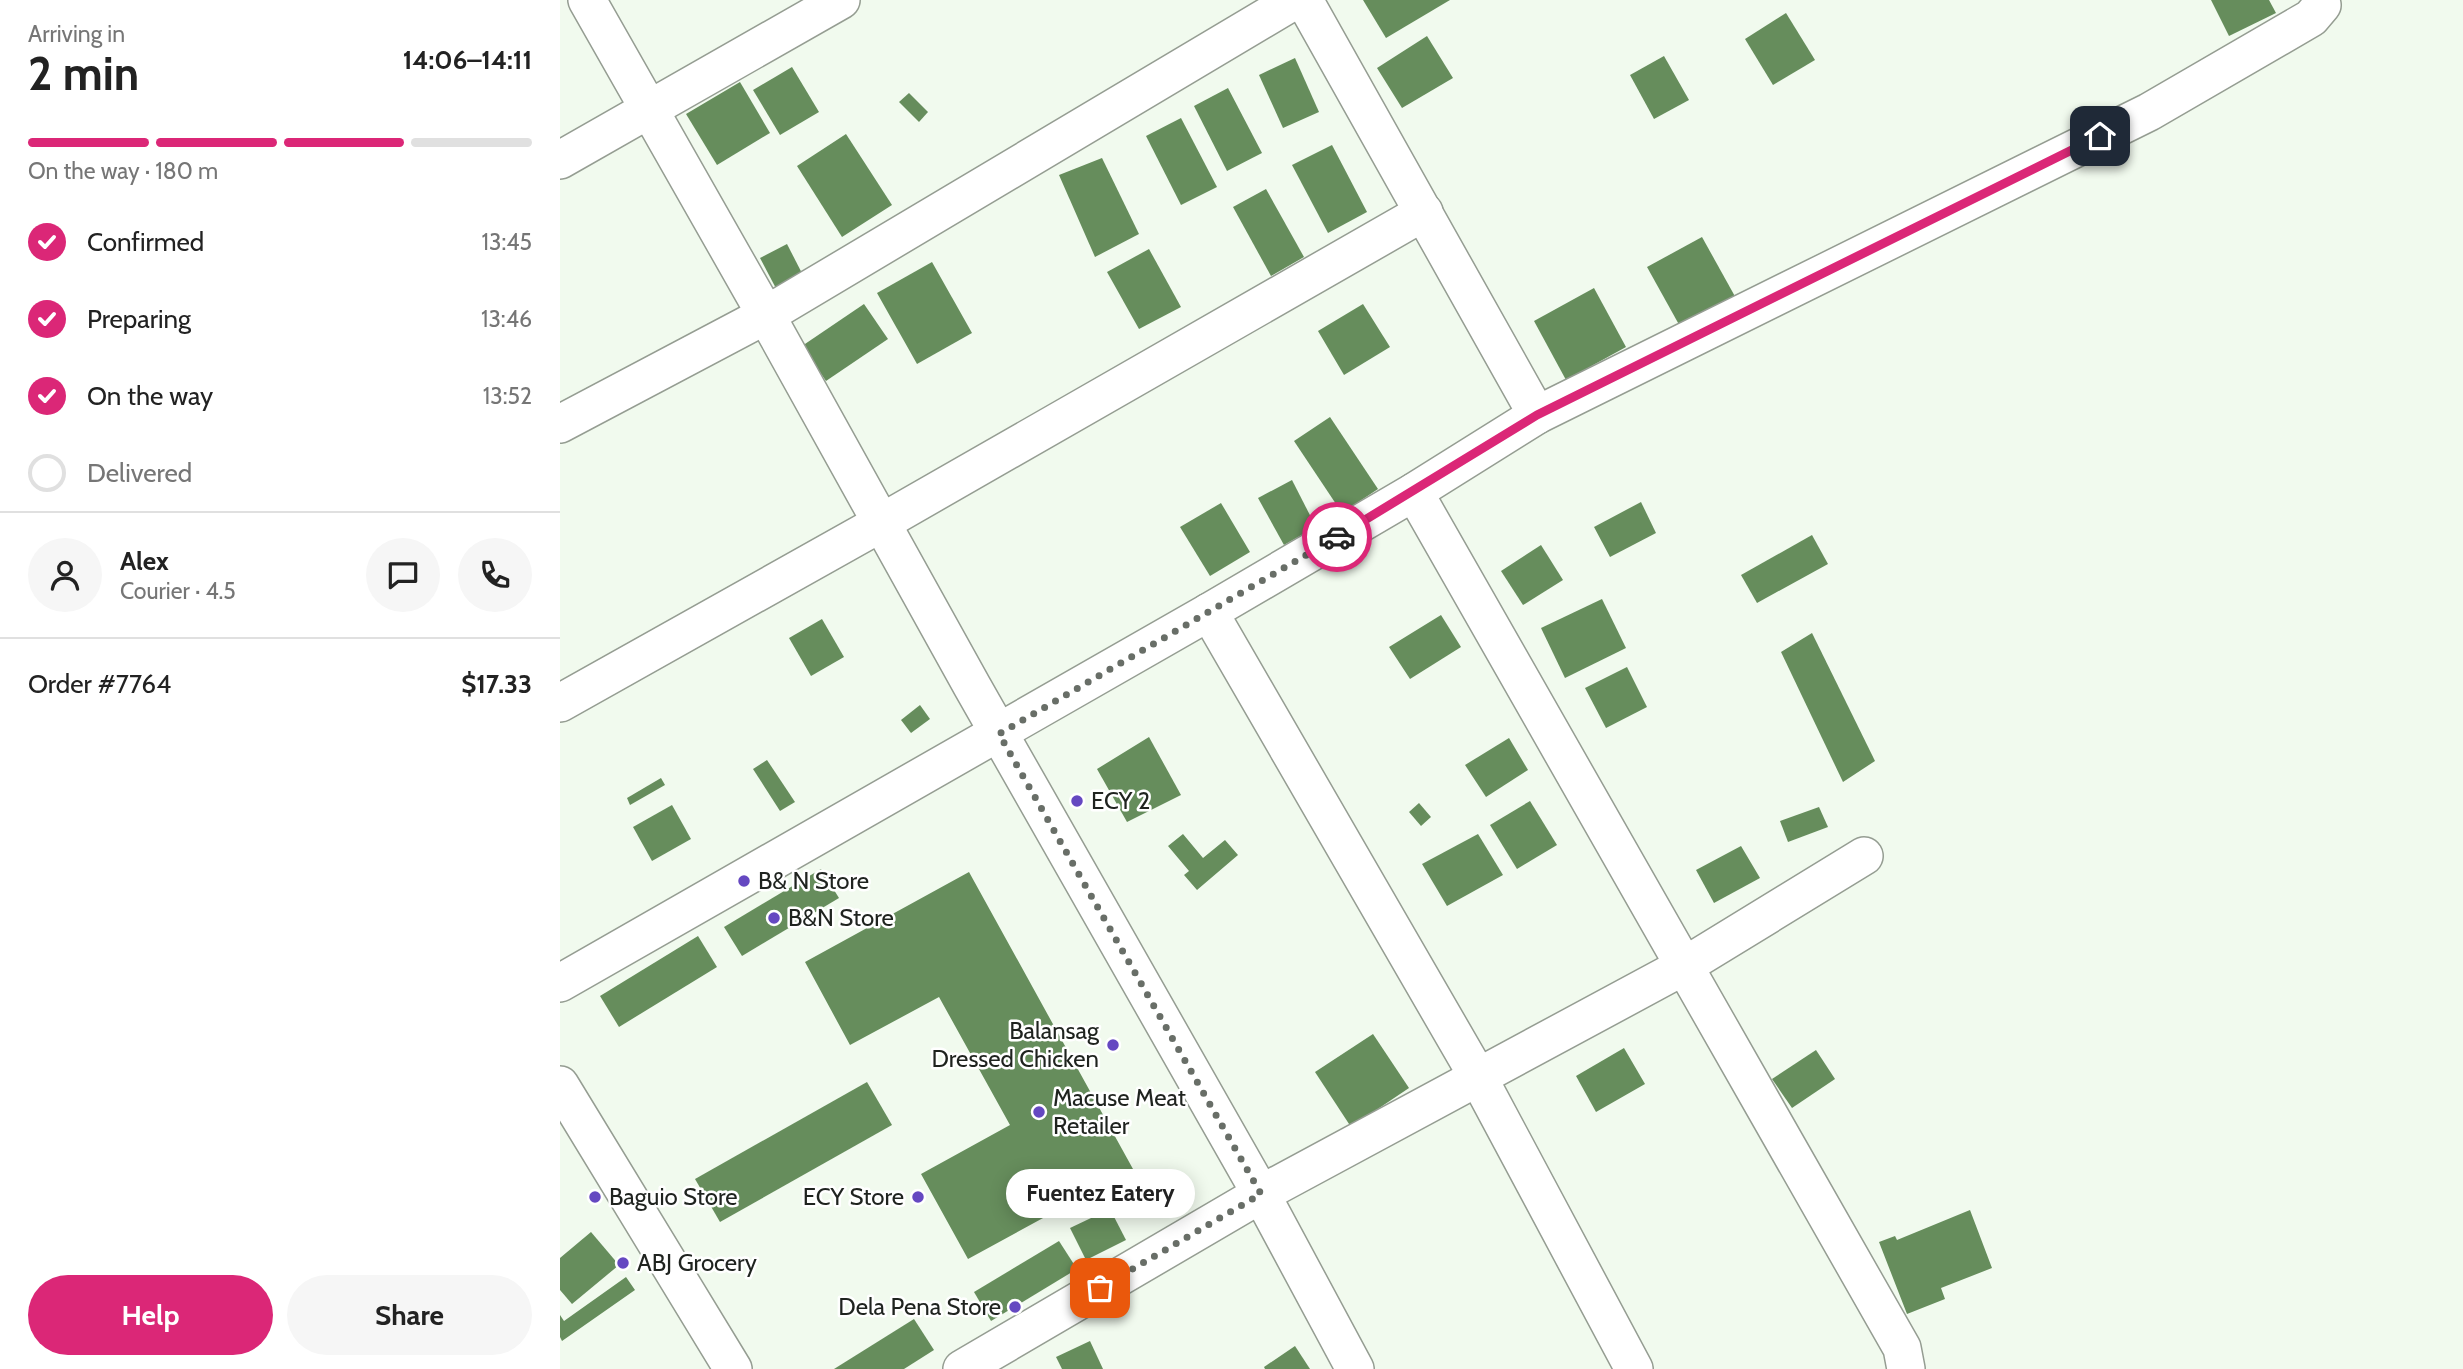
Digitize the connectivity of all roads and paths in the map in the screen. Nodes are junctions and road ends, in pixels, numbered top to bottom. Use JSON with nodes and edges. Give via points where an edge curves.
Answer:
{"nodes":[{"id":1,"x":587,"y":0,"type":"edge"},
{"id":2,"x":841,"y":0,"type":"edge"},
{"id":3,"x":1295,"y":0,"type":"edge"},
{"id":4,"x":1304,"y":0,"type":"edge"},
{"id":5,"x":2321,"y":0,"type":"edge"},
{"id":6,"x":648,"y":110,"type":"junction"},
{"id":7,"x":560,"y":160,"type":"edge"},
{"id":8,"x":1424,"y":212,"type":"junction"},
{"id":9,"x":766,"y":315,"type":"junction"},
{"id":10,"x":1537,"y":415,"type":"junction"},
{"id":11,"x":560,"y":424,"type":"edge"},
{"id":12,"x":1414,"y":492,"type":"junction"},
{"id":13,"x":881,"y":523,"type":"junction"},
{"id":14,"x":1209,"y":612,"type":"junction"},
{"id":15,"x":560,"y":703,"type":"edge"},
{"id":16,"x":999,"y":734,"type":"junction"},
{"id":17,"x":1864,"y":856,"type":"dead end"},
{"id":18,"x":1686,"y":965,"type":"junction"},
{"id":19,"x":560,"y":983,"type":"edge"},
{"id":20,"x":1478,"y":1077,"type":"junction"},
{"id":21,"x":560,"y":1085,"type":"edge"},
{"id":22,"x":1261,"y":1194,"type":"junction"},
{"id":23,"x":733,"y":1369,"type":"edge"},
{"id":24,"x":962,"y":1369,"type":"edge"},
{"id":25,"x":1355,"y":1369,"type":"edge"},
{"id":26,"x":1634,"y":1369,"type":"edge"},
{"id":27,"x":1906,"y":1369,"type":"edge"}],
"edges":[{"from":1,"to":6,"type":"street"},
{"from":2,"to":6,"type":"street"},
{"from":3,"to":9,"type":"street"},
{"from":4,"to":8,"type":"street"},
{"from":5,"to":10,"type":"street","via":[[2311,18],[2149,112]]},
{"from":6,"to":7,"type":"street"},
{"from":6,"to":9,"type":"street"},
{"from":8,"to":10,"type":"street"},
{"from":8,"to":13,"type":"street"},
{"from":9,"to":11,"type":"street"},
{"from":9,"to":13,"type":"street"},
{"from":10,"to":12,"type":"street"},
{"from":12,"to":14,"type":"street"},
{"from":12,"to":18,"type":"street"},
{"from":13,"to":15,"type":"street"},
{"from":13,"to":16,"type":"street"},
{"from":14,"to":16,"type":"street"},
{"from":14,"to":20,"type":"street"},
{"from":16,"to":19,"type":"street"},
{"from":16,"to":22,"type":"street"},
{"from":17,"to":18,"type":"street"},
{"from":18,"to":20,"type":"street"},
{"from":18,"to":27,"type":"street","via":[[1902,1348]]},
{"from":20,"to":22,"type":"street"},
{"from":20,"to":26,"type":"street"},
{"from":21,"to":23,"type":"street"},
{"from":22,"to":24,"type":"street"},
{"from":22,"to":25,"type":"street"}]}
